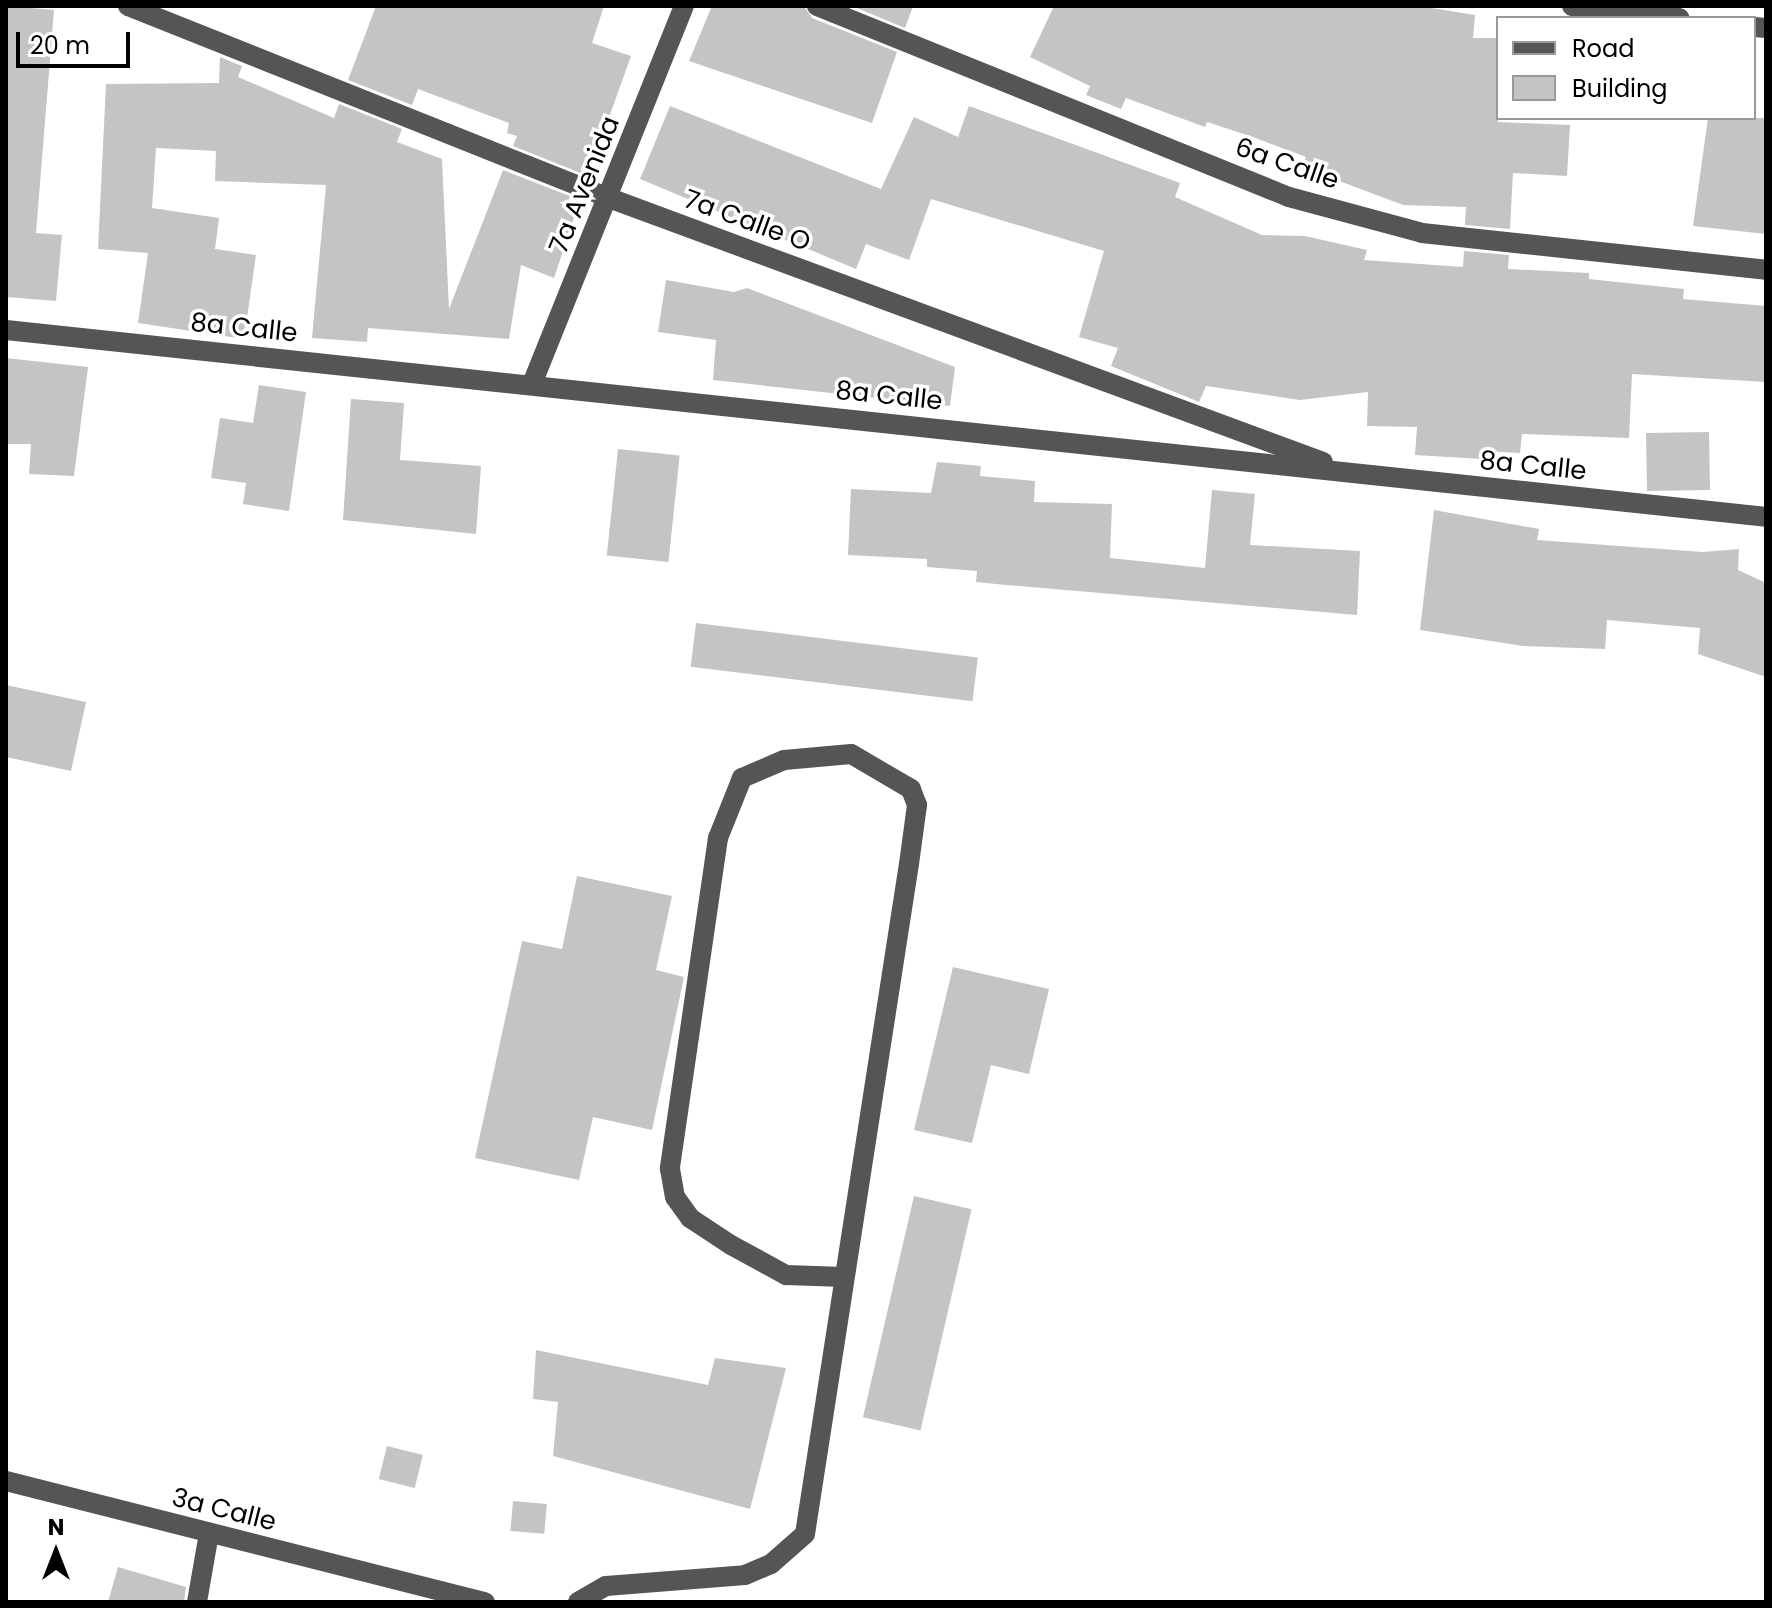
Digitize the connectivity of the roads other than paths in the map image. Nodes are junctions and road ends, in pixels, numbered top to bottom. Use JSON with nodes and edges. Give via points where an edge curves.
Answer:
{"nodes":[{"id":1,"x":128,"y":6,"type":"edge"},
{"id":2,"x":684,"y":6,"type":"edge"},
{"id":3,"x":817,"y":6,"type":"edge"},
{"id":4,"x":1572,"y":6,"type":"edge"},
{"id":5,"x":1661,"y":16,"type":"edge"},
{"id":6,"x":609,"y":198,"type":"junction"},
{"id":7,"x":1766,"y":270,"type":"edge"},
{"id":8,"x":6,"y":330,"type":"edge"},
{"id":9,"x":532,"y":384,"type":"junction"},
{"id":10,"x":1353,"y":473,"type":"junction"},
{"id":11,"x":1766,"y":517,"type":"edge"},
{"id":12,"x":844,"y":1277,"type":"junction"},
{"id":13,"x":6,"y":1481,"type":"edge"},
{"id":14,"x":209,"y":1533,"type":"junction"},
{"id":15,"x":429,"y":1594,"type":"edge"},
{"id":16,"x":197,"y":1602,"type":"edge"},
{"id":17,"x":485,"y":1602,"type":"edge"},
{"id":18,"x":578,"y":1602,"type":"edge"}],
"edges":[{"from":1,"to":6,"type":"street","name":"7a Calle O"},
{"from":2,"to":6,"type":"street","name":"7a Avenida"},
{"from":3,"to":7,"type":"street","name":"6a Calle","via":[[1289,197],[1422,233]]},
{"from":4,"to":5,"type":"street"},
{"from":6,"to":9,"type":"street","name":"7a Avenida"},
{"from":6,"to":10,"type":"street","name":"7a Calle O"},
{"from":8,"to":9,"type":"street","name":"8a Calle"},
{"from":9,"to":10,"type":"street","name":"8a Calle"},
{"from":10,"to":11,"type":"street","name":"8a Calle"},
{"from":12,"to":12,"type":"street","via":[[917,805],[911,789],[851,754],[784,760],[742,778],[718,838],[670,1169],[675,1197],[690,1218],[731,1245],[786,1275]]},
{"from":12,"to":18,"type":"street","via":[[805,1534],[771,1564],[745,1575],[606,1586]]},
{"from":13,"to":14,"type":"street","name":"3a Calle"},
{"from":14,"to":15,"type":"street","name":"3a Calle"},
{"from":14,"to":16,"type":"street"},
{"from":15,"to":17,"type":"street","name":"3a Calle"}]}
